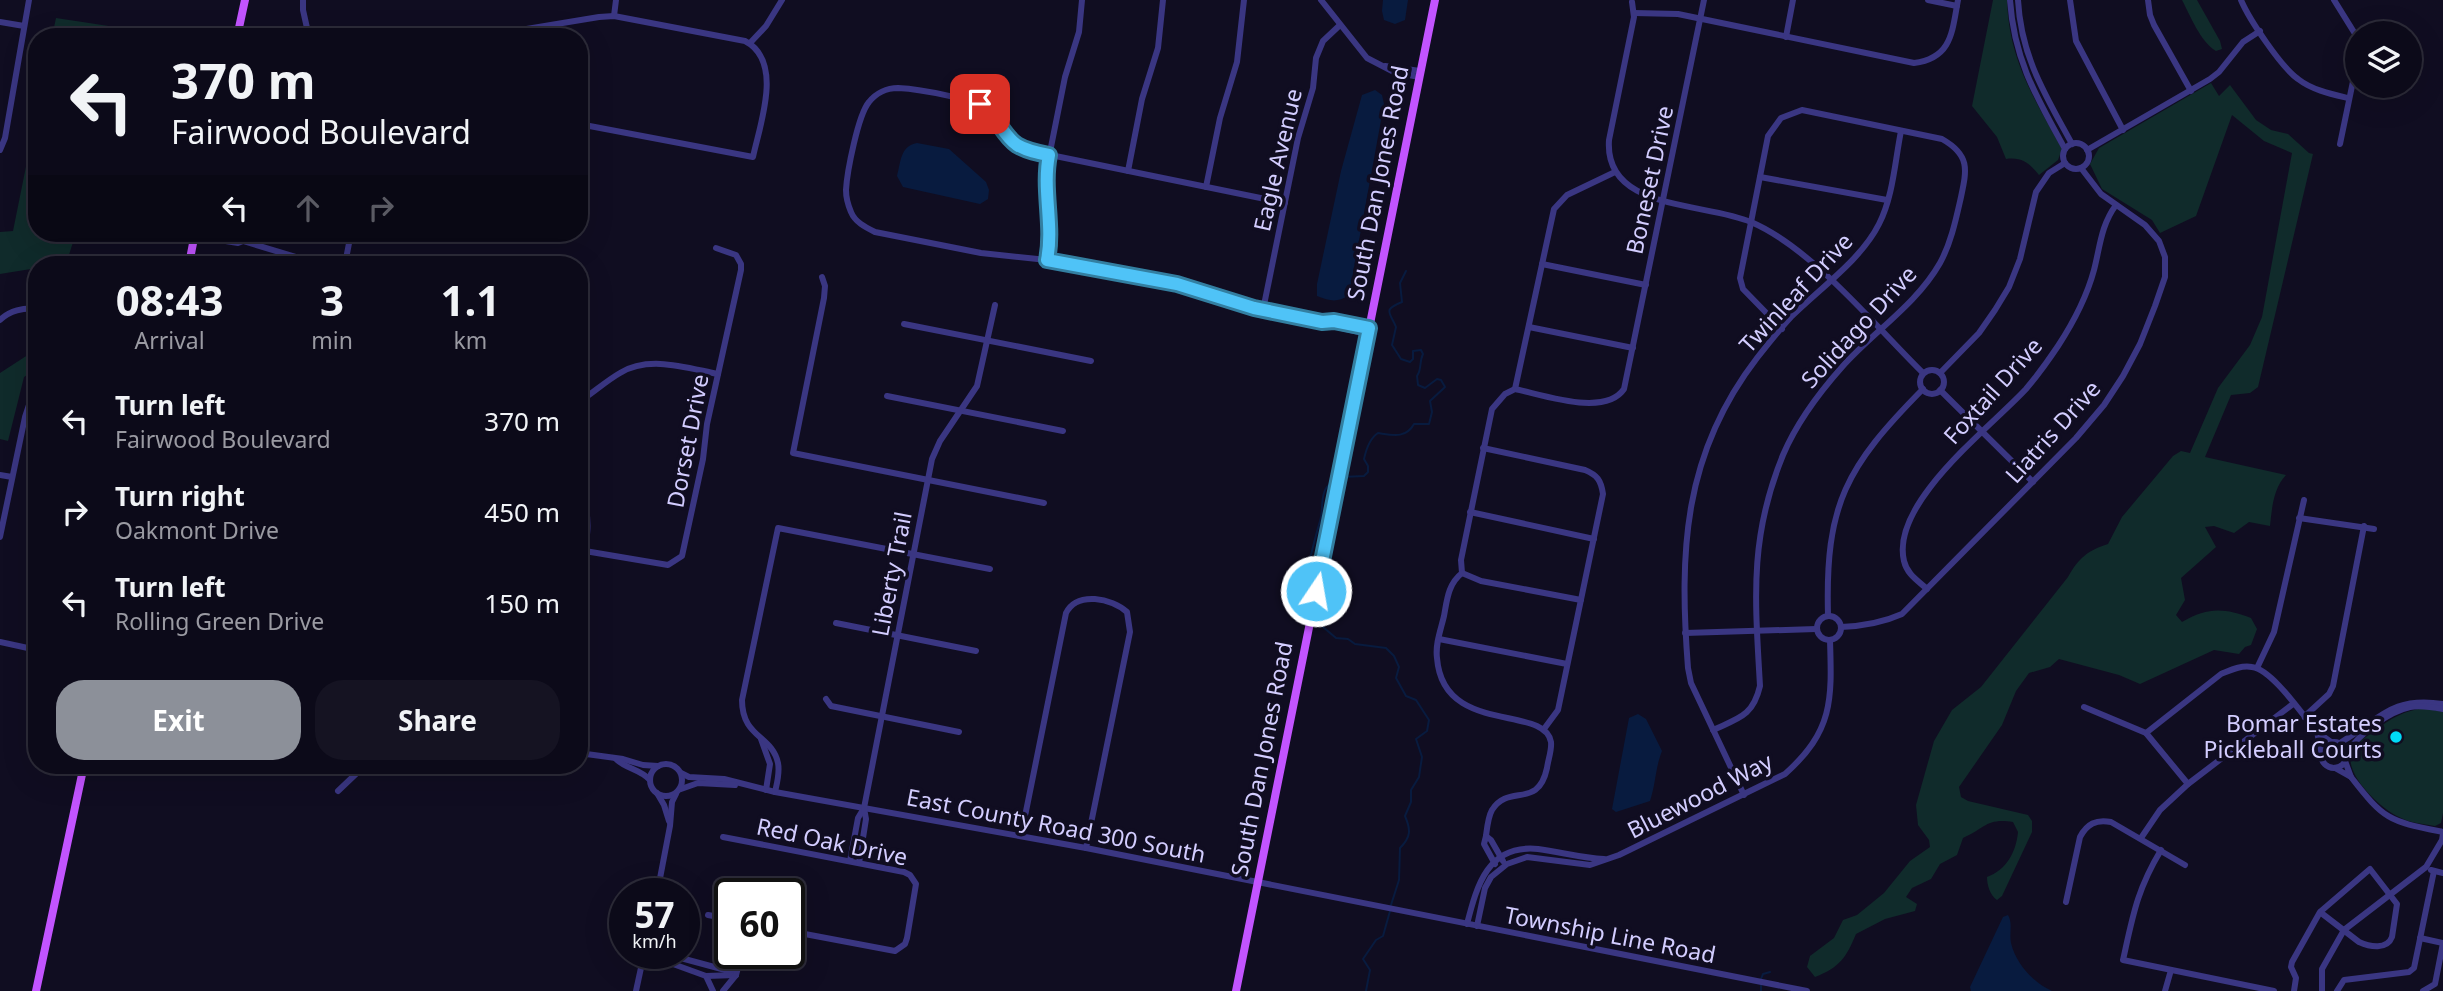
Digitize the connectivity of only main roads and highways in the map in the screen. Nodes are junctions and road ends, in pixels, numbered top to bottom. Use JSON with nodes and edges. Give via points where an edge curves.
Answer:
{"nodes":[{"id":1,"x":245,"y":0,"type":"edge"},
{"id":2,"x":1435,"y":0,"type":"edge"},
{"id":3,"x":239,"y":28,"type":"edge"},
{"id":4,"x":81,"y":774,"type":"edge"},
{"id":5,"x":36,"y":991,"type":"edge"},
{"id":6,"x":1236,"y":991,"type":"edge"}],
"edges":[{"from":1,"to":3,"type":"main road"},
{"from":2,"to":6,"type":"main road","name":"South Dan Jones Road"},
{"from":4,"to":5,"type":"main road"}]}
